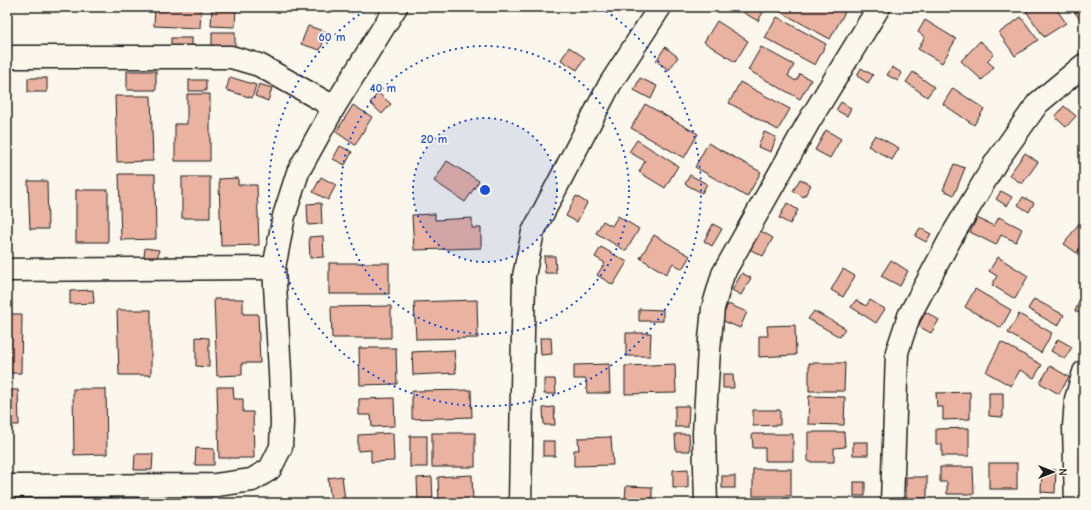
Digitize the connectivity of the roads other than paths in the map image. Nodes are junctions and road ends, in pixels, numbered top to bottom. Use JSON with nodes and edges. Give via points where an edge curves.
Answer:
{"nodes":[{"id":1,"x":396,"y":7,"type":"edge"},
{"id":2,"x":879,"y":7,"type":"edge"},
{"id":3,"x":654,"y":9,"type":"edge"},
{"id":4,"x":7,"y":57,"type":"edge"},
{"id":5,"x":1084,"y":65,"type":"edge"},
{"id":6,"x":334,"y":107,"type":"junction"},
{"id":7,"x":274,"y":268,"type":"junction"},
{"id":8,"x":7,"y":270,"type":"edge"},
{"id":9,"x":1084,"y":372,"type":"edge"},
{"id":10,"x":7,"y":486,"type":"edge"},
{"id":11,"x":520,"y":503,"type":"edge"},
{"id":12,"x":706,"y":503,"type":"edge"},
{"id":13,"x":892,"y":503,"type":"edge"},
{"id":14,"x":1076,"y":503,"type":"edge"}],
"edges":[{"from":1,"to":6,"type":"street"},
{"from":2,"to":12,"type":"street","via":[[808,123],[724,274],[713,308],[709,350],[704,433]]},
{"from":3,"to":11,"type":"street","via":[[610,84],[533,232],[524,276]]},
{"from":4,"to":6,"type":"street","via":[[231,57],[259,65]]},
{"from":5,"to":13,"type":"street","via":[[1038,103],[996,162],[953,234],[909,316],[897,352]]},
{"from":6,"to":7,"type":"street","via":[[298,172],[284,216]]},
{"from":7,"to":8,"type":"street"},
{"from":7,"to":10,"type":"street","via":[[282,422],[281,447],[270,469],[252,480],[216,485]]},
{"from":9,"to":14,"type":"street","via":[[1076,399],[1074,427]]}]}
